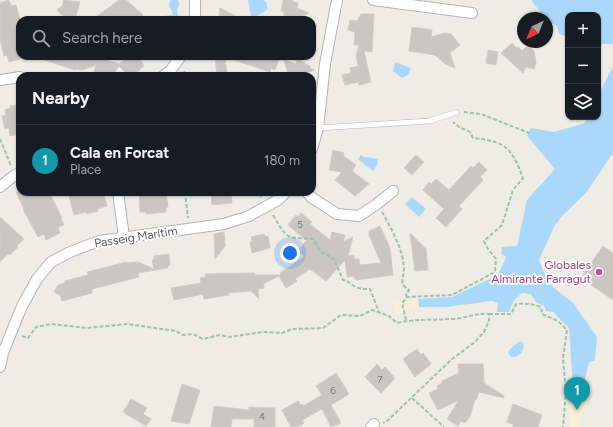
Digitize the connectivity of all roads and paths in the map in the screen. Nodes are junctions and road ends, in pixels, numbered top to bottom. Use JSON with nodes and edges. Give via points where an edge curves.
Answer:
{"nodes":[{"id":1,"x":195,"y":0,"type":"edge"},
{"id":2,"x":337,"y":0,"type":"edge"},
{"id":3,"x":373,"y":0,"type":"edge"},
{"id":4,"x":472,"y":13,"type":"dead end"},
{"id":5,"x":195,"y":16,"type":"edge"},
{"id":6,"x":177,"y":60,"type":"edge"},
{"id":7,"x":169,"y":72,"type":"edge"},
{"id":8,"x":16,"y":78,"type":"edge"},
{"id":9,"x":0,"y":80,"type":"edge"},
{"id":10,"x":457,"y":112,"type":"joint"},
{"id":11,"x":445,"y":116,"type":"junction"},
{"id":12,"x":318,"y":128,"type":"junction"},
{"id":13,"x":529,"y":133,"type":"dead end"},
{"id":14,"x":316,"y":135,"type":"edge"},
{"id":15,"x":0,"y":140,"type":"edge"},
{"id":16,"x":16,"y":172,"type":"edge"},
{"id":17,"x":16,"y":175,"type":"edge"},
{"id":18,"x":0,"y":187,"type":"edge"},
{"id":19,"x":393,"y":191,"type":"dead end"},
{"id":20,"x":119,"y":196,"type":"edge"},
{"id":21,"x":185,"y":196,"type":"edge"},
{"id":22,"x":282,"y":196,"type":"edge"},
{"id":23,"x":310,"y":196,"type":"edge"},
{"id":24,"x":377,"y":204,"type":"junction"},
{"id":25,"x":268,"y":205,"type":"junction"},
{"id":26,"x":189,"y":229,"type":"junction"},
{"id":27,"x":124,"y":237,"type":"junction"},
{"id":28,"x":407,"y":297,"type":"junction"},
{"id":29,"x":379,"y":312,"type":"junction"},
{"id":30,"x":489,"y":314,"type":"junction"},
{"id":31,"x":406,"y":320,"type":"junction"},
{"id":32,"x":11,"y":333,"type":"junction"},
{"id":33,"x":1,"y":352,"type":"edge"},
{"id":34,"x":0,"y":367,"type":"edge"},
{"id":35,"x":412,"y":398,"type":"junction"},
{"id":36,"x":373,"y":426,"type":"edge"},
{"id":37,"x":444,"y":427,"type":"edge"},
{"id":38,"x":563,"y":427,"type":"edge"}],
"edges":[{"from":1,"to":5,"type":"street"},
{"from":2,"to":12,"type":"street","via":[[325,64]]},
{"from":3,"to":4,"type":"street"},
{"from":6,"to":7,"type":"street"},
{"from":8,"to":9,"type":"street"},
{"from":10,"to":11,"type":"lane"},
{"from":10,"to":13,"type":"path","via":[[481,114]]},
{"from":11,"to":12,"type":"lane","via":[[429,121]]},
{"from":11,"to":28,"type":"path","via":[[470,132],[473,138],[504,145],[517,160],[523,178],[513,190],[502,225],[484,241],[496,259],[495,272],[452,295]]},
{"from":12,"to":14,"type":"street"},
{"from":15,"to":16,"type":"path"},
{"from":17,"to":18,"type":"street"},
{"from":19,"to":24,"type":"street"},
{"from":20,"to":27,"type":"street"},
{"from":21,"to":26,"type":"path"},
{"from":22,"to":25,"type":"street","name":"Passeig Marítim"},
{"from":23,"to":24,"type":"street","via":[[336,214],[359,216]]},
{"from":24,"to":28,"type":"path","via":[[396,237],[404,268],[401,281],[409,290]]},
{"from":25,"to":26,"type":"street","name":"Passeig Marítim","via":[[249,216],[224,224]]},
{"from":25,"to":29,"type":"path","via":[[284,234],[313,239],[320,251],[334,259],[343,280],[360,289],[370,289]]},
{"from":26,"to":27,"type":"street","name":"Passeig Marítim"},
{"from":27,"to":32,"type":"street","name":"Passeig Marítim","via":[[99,241],[51,262],[37,279]]},
{"from":28,"to":31,"type":"path","via":[[402,303]]},
{"from":29,"to":31,"type":"path","via":[[397,323]]},
{"from":29,"to":32,"type":"path","via":[[372,310],[360,316],[341,315],[323,328],[229,337],[219,335],[202,339],[193,334],[183,335],[176,331],[127,324],[87,328],[51,324],[36,327],[28,338]]},
{"from":30,"to":31,"type":"path"},
{"from":30,"to":35,"type":"path","via":[[484,332],[475,342],[452,359]]},
{"from":30,"to":38,"type":"path","via":[[511,314],[516,304],[533,304],[540,307],[542,314],[558,321],[568,330],[563,358],[566,391]]},
{"from":32,"to":33,"type":"street","name":"Passeig Marítim"},
{"from":33,"to":34,"type":"street","name":"Passeig Marítim"},
{"from":35,"to":36,"type":"path","via":[[386,422]]},
{"from":35,"to":37,"type":"path"}]}
